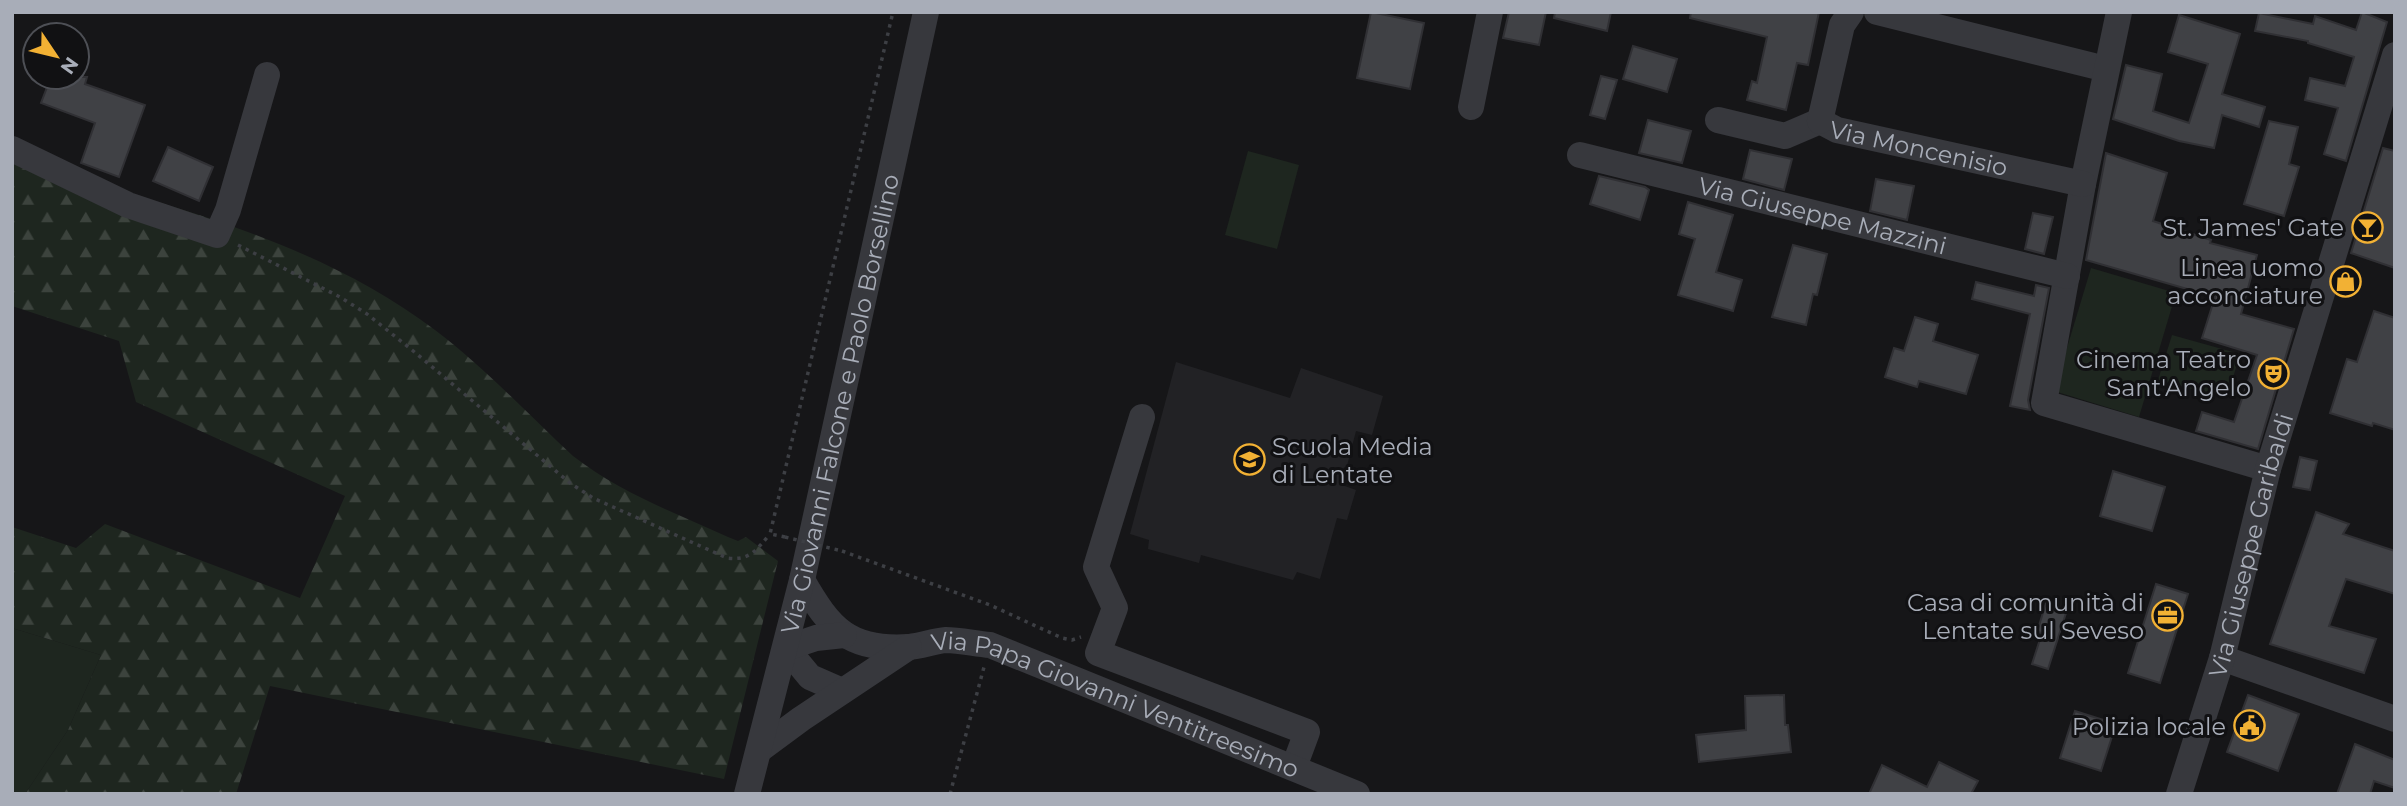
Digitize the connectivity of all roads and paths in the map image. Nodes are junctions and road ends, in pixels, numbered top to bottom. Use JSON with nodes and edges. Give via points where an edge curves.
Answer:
{"nodes":[{"id":1,"x":893,"y":12,"type":"edge"},
{"id":2,"x":926,"y":12,"type":"edge"},
{"id":3,"x":1490,"y":12,"type":"edge"},
{"id":4,"x":1851,"y":12,"type":"edge"},
{"id":5,"x":1877,"y":12,"type":"edge"},
{"id":6,"x":2119,"y":12,"type":"edge"},
{"id":7,"x":2395,"y":55,"type":"edge"},
{"id":8,"x":2106,"y":69,"type":"junction"},
{"id":9,"x":267,"y":75,"type":"dead end"},
{"id":10,"x":1471,"y":107,"type":"dead end"},
{"id":11,"x":1718,"y":120,"type":"dead end"},
{"id":12,"x":1820,"y":121,"type":"junction"},
{"id":13,"x":12,"y":149,"type":"edge"},
{"id":14,"x":1580,"y":155,"type":"dead end"},
{"id":15,"x":2084,"y":184,"type":"junction"},
{"id":16,"x":217,"y":235,"type":"junction"},
{"id":17,"x":2067,"y":276,"type":"junction"},
{"id":18,"x":1142,"y":417,"type":"dead end"},
{"id":19,"x":2268,"y":469,"type":"junction"},
{"id":20,"x":770,"y":534,"type":"junction"},
{"id":21,"x":802,"y":580,"type":"junction"},
{"id":22,"x":1105,"y":633,"type":"junction"},
{"id":23,"x":844,"y":635,"type":"junction"},
{"id":24,"x":990,"y":645,"type":"junction"},
{"id":25,"x":909,"y":647,"type":"junction"},
{"id":26,"x":786,"y":648,"type":"junction"},
{"id":27,"x":2222,"y":658,"type":"junction"},
{"id":28,"x":842,"y":691,"type":"junction"},
{"id":29,"x":2395,"y":719,"type":"edge"},
{"id":30,"x":759,"y":750,"type":"junction"},
{"id":31,"x":1294,"y":767,"type":"junction"},
{"id":32,"x":747,"y":794,"type":"edge"},
{"id":33,"x":950,"y":794,"type":"edge"},
{"id":34,"x":1357,"y":794,"type":"edge"},
{"id":35,"x":2179,"y":794,"type":"edge"}],
"edges":[{"from":1,"to":20,"type":"path"},
{"from":2,"to":21,"type":"street","name":"Via Giovanni Falcone e Paolo Borsellino"},
{"from":3,"to":10,"type":"street"},
{"from":4,"to":12,"type":"street","via":[[1842,25]]},
{"from":5,"to":8,"type":"street"},
{"from":6,"to":8,"type":"street"},
{"from":7,"to":19,"type":"street","name":"Via Giuseppe Garibaldi"},
{"from":8,"to":15,"type":"street"},
{"from":9,"to":16,"type":"street"},
{"from":11,"to":12,"type":"street","name":"Via Moncenisio","via":[[1785,136]]},
{"from":12,"to":15,"type":"street","name":"Via Moncenisio","via":[[1837,130]]},
{"from":13,"to":16,"type":"street","via":[[128,205]]},
{"from":14,"to":17,"type":"street","name":"Via Giuseppe Mazzini"},
{"from":15,"to":17,"type":"street"},
{"from":16,"to":20,"type":"path","via":[[367,314],[593,498],[727,558],[746,558]]},
{"from":17,"to":19,"type":"street","via":[[2044,403]]},
{"from":18,"to":22,"type":"street","via":[[1096,567],[1115,608]]},
{"from":19,"to":27,"type":"street","name":"Via Giuseppe Garibaldi"},
{"from":20,"to":22,"type":"path","bridge":true,"via":[[842,551],[1062,638]]},
{"from":21,"to":23,"type":"street","name":"Via Papa Giovanni Ventitreesimo","via":[[820,611]]},
{"from":21,"to":26,"type":"street","name":"Via Giovanni Falcone e Paolo Borsellino"},
{"from":22,"to":31,"type":"street","via":[[1098,653],[1307,732]]},
{"from":23,"to":25,"type":"street","name":"Via Papa Giovanni Ventitreesimo","via":[[867,646]]},
{"from":23,"to":26,"type":"street","name":"Via Papa Giovanni Ventitreesimo"},
{"from":24,"to":25,"type":"street","name":"Via Papa Giovanni Ventitreesimo","via":[[946,640]]},
{"from":24,"to":31,"type":"street","name":"Via Papa Giovanni Ventitreesimo"},
{"from":24,"to":33,"type":"path"},
{"from":25,"to":28,"type":"street","name":"Via Papa Giovanni Ventitreesimo"},
{"from":26,"to":28,"type":"street","via":[[810,677]]},
{"from":26,"to":30,"type":"street","name":"Via Giovanni Falcone e Paolo Borsellino"},
{"from":27,"to":29,"type":"street"},
{"from":27,"to":35,"type":"street","name":"Via Giuseppe Garibaldi"},
{"from":28,"to":30,"type":"street","name":"Via Papa Giovanni Ventitreesimo"},
{"from":30,"to":32,"type":"street","name":"Via Giovanni Falcone e Paolo Borsellino"},
{"from":31,"to":34,"type":"street","name":"Via Papa Giovanni Ventitreesimo"}]}
